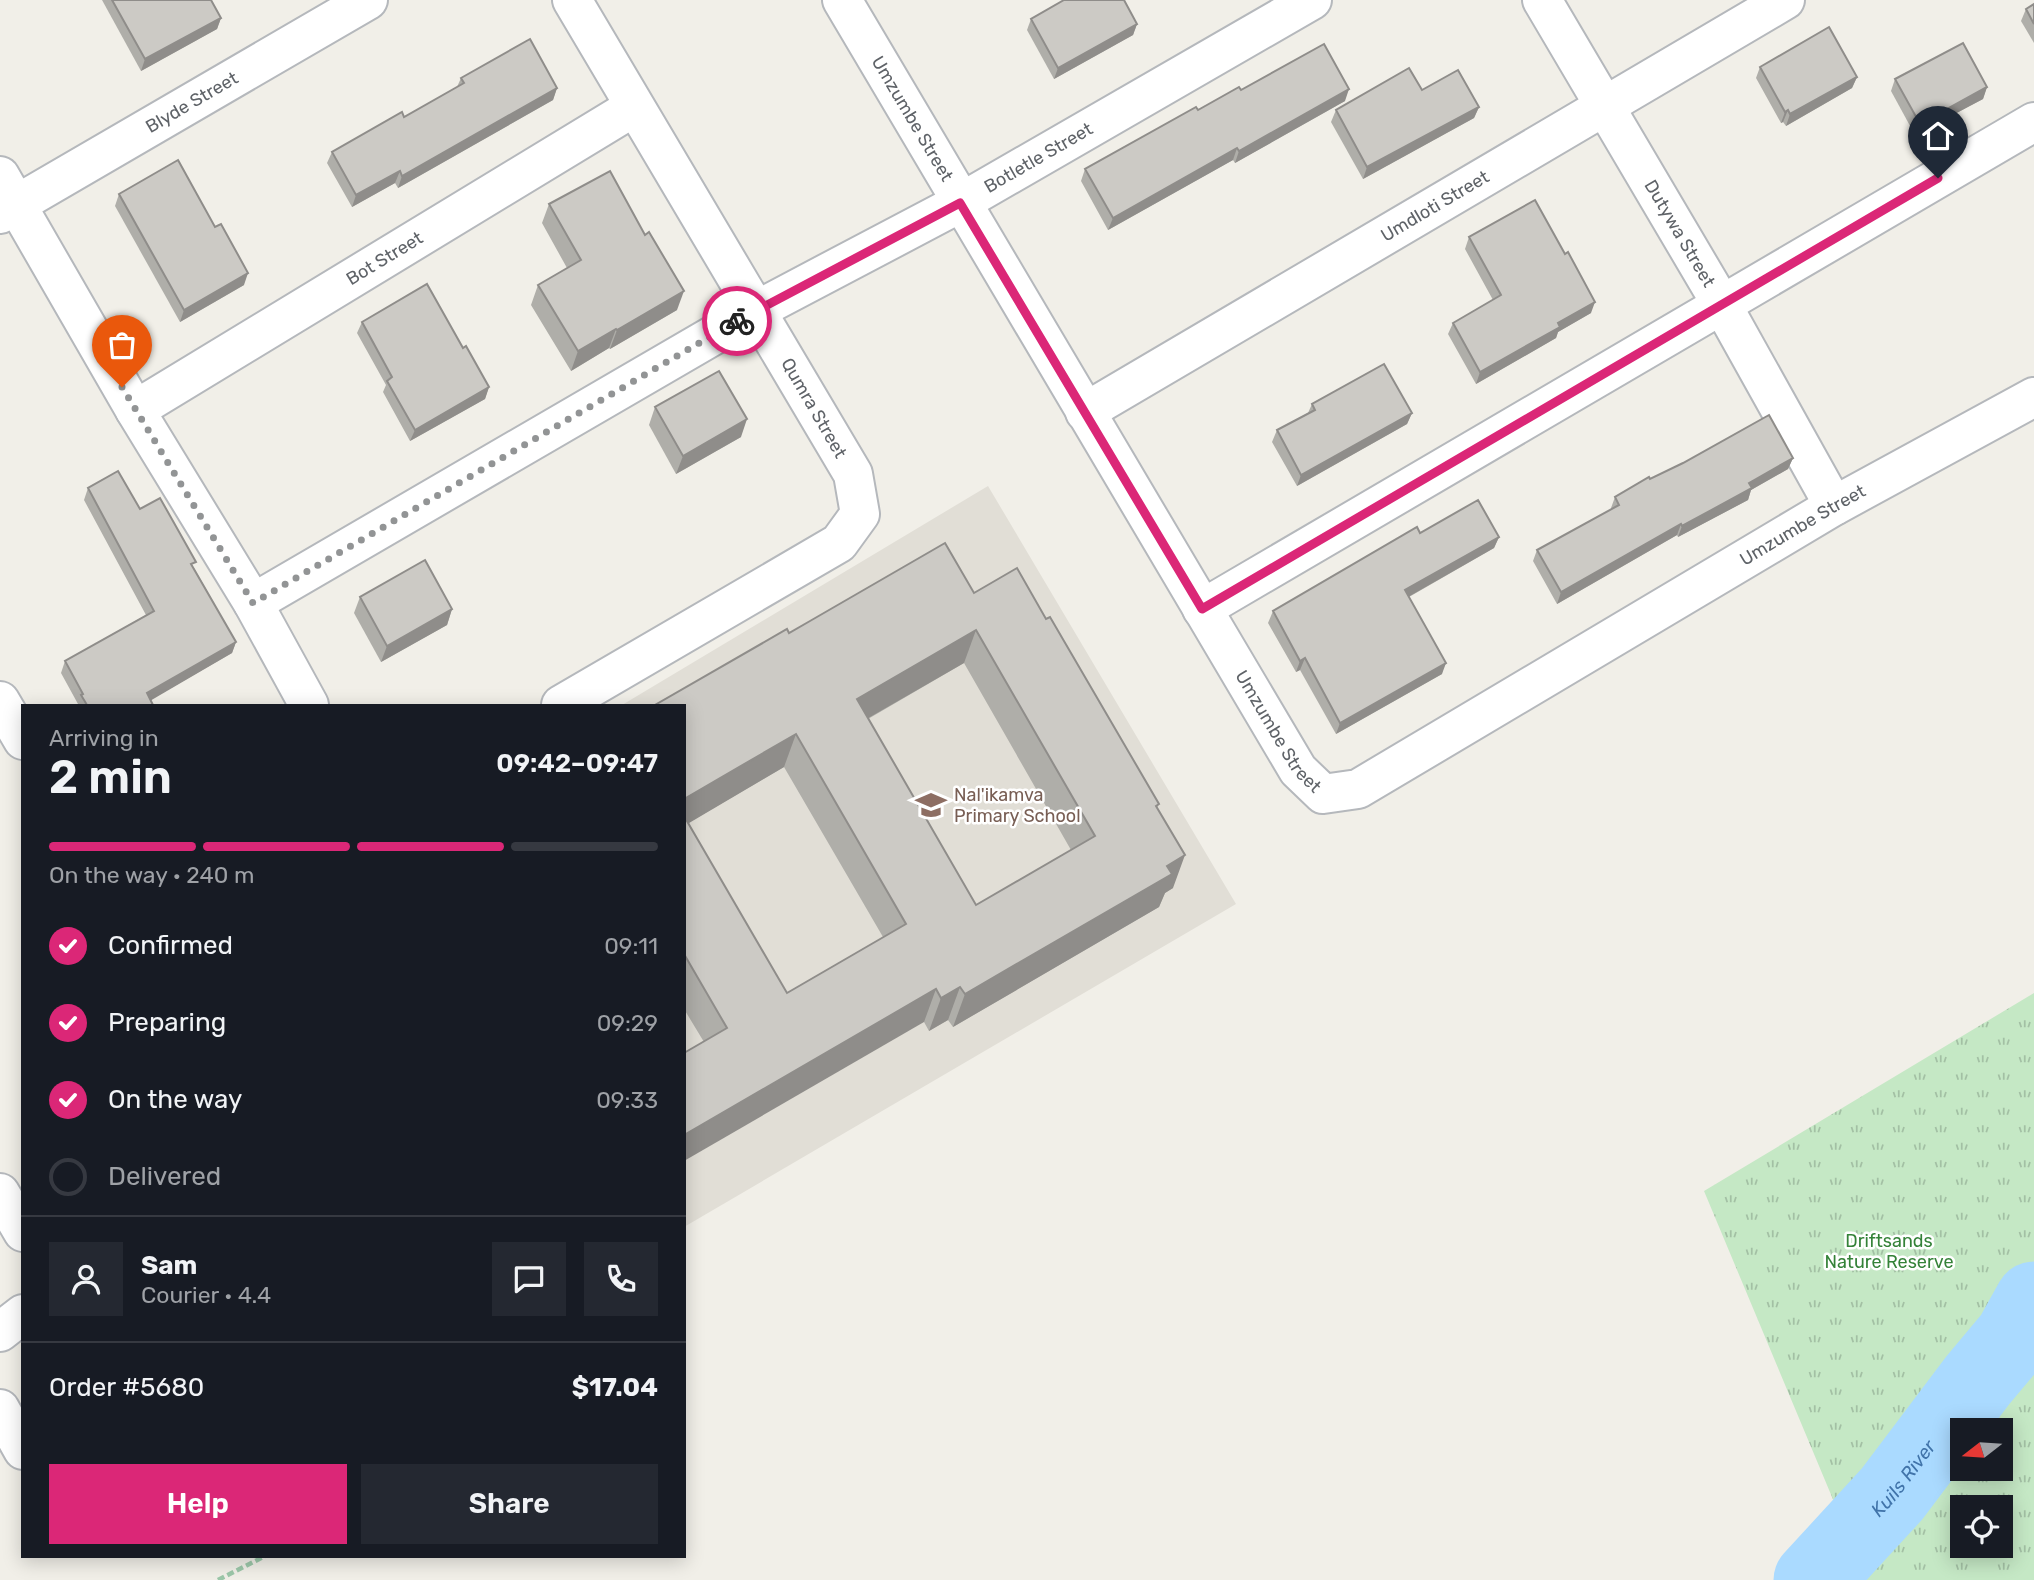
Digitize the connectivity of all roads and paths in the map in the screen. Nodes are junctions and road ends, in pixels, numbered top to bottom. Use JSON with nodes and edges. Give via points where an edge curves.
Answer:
{"nodes":[{"id":1,"x":368,"y":0,"type":"edge"},
{"id":2,"x":572,"y":0,"type":"edge"},
{"id":3,"x":842,"y":0,"type":"edge"},
{"id":4,"x":1312,"y":0,"type":"edge"},
{"id":5,"x":1542,"y":0,"type":"edge"},
{"id":6,"x":1785,"y":0,"type":"edge"},
{"id":7,"x":1604,"y":106,"type":"junction"},
{"id":8,"x":634,"y":107,"type":"junction"},
{"id":9,"x":2034,"y":122,"type":"edge"},
{"id":10,"x":6,"y":198,"type":"edge"},
{"id":11,"x":960,"y":203,"type":"junction"},
{"id":12,"x":1722,"y":304,"type":"junction"},
{"id":13,"x":757,"y":310,"type":"junction"},
{"id":14,"x":2034,"y":397,"type":"edge"},
{"id":15,"x":135,"y":410,"type":"junction"},
{"id":16,"x":1085,"y":412,"type":"junction"},
{"id":17,"x":1834,"y":506,"type":"junction"},
{"id":18,"x":253,"y":603,"type":"junction"},
{"id":19,"x":1202,"y":609,"type":"junction"},
{"id":20,"x":0,"y":701,"type":"edge"},
{"id":21,"x":308,"y":704,"type":"edge"},
{"id":22,"x":563,"y":704,"type":"edge"},
{"id":23,"x":21,"y":737,"type":"edge"},
{"id":24,"x":0,"y":1193,"type":"edge"},
{"id":25,"x":21,"y":1229,"type":"edge"},
{"id":26,"x":21,"y":1316,"type":"edge"},
{"id":27,"x":0,"y":1332,"type":"edge"},
{"id":28,"x":0,"y":1409,"type":"edge"},
{"id":29,"x":21,"y":1446,"type":"edge"},
{"id":30,"x":261,"y":1558,"type":"edge"},
{"id":31,"x":219,"y":1580,"type":"edge"}],
"edges":[{"from":1,"to":10,"type":"street","name":"Blyde Street"},
{"from":2,"to":8,"type":"street","name":"Qumra Street"},
{"from":3,"to":11,"type":"street","name":"Umzumbe Street"},
{"from":4,"to":11,"type":"street","name":"Botletle Street"},
{"from":5,"to":7,"type":"street","name":"Dutywa Street"},
{"from":6,"to":7,"type":"street","name":"Umdloti Street"},
{"from":7,"to":12,"type":"street","name":"Dutywa Street"},
{"from":7,"to":16,"type":"street","name":"Umdloti Street"},
{"from":8,"to":13,"type":"street","name":"Qumra Street"},
{"from":8,"to":15,"type":"street","name":"Bot Street"},
{"from":9,"to":12,"type":"street"},
{"from":10,"to":15,"type":"street"},
{"from":11,"to":13,"type":"street","name":"Botletle Street"},
{"from":11,"to":16,"type":"street","name":"Umzumbe Street"},
{"from":12,"to":17,"type":"street","name":"Dutywa Street"},
{"from":12,"to":19,"type":"street"},
{"from":13,"to":18,"type":"street","name":"Botletle Street"},
{"from":13,"to":22,"type":"street","name":"Qumra Street","via":[[853,474],[860,514],[839,543]]},
{"from":14,"to":17,"type":"street","name":"Umzumbe Street"},
{"from":15,"to":18,"type":"street"},
{"from":16,"to":19,"type":"street","name":"Umzumbe Street"},
{"from":17,"to":19,"type":"street","name":"Umzumbe Street","via":[[1358,789],[1347,791],[1323,794],[1298,770]]},
{"from":18,"to":21,"type":"street"},
{"from":20,"to":23,"type":"street"},
{"from":24,"to":25,"type":"street"},
{"from":26,"to":27,"type":"street"},
{"from":28,"to":29,"type":"street"},
{"from":30,"to":31,"type":"path"}]}
